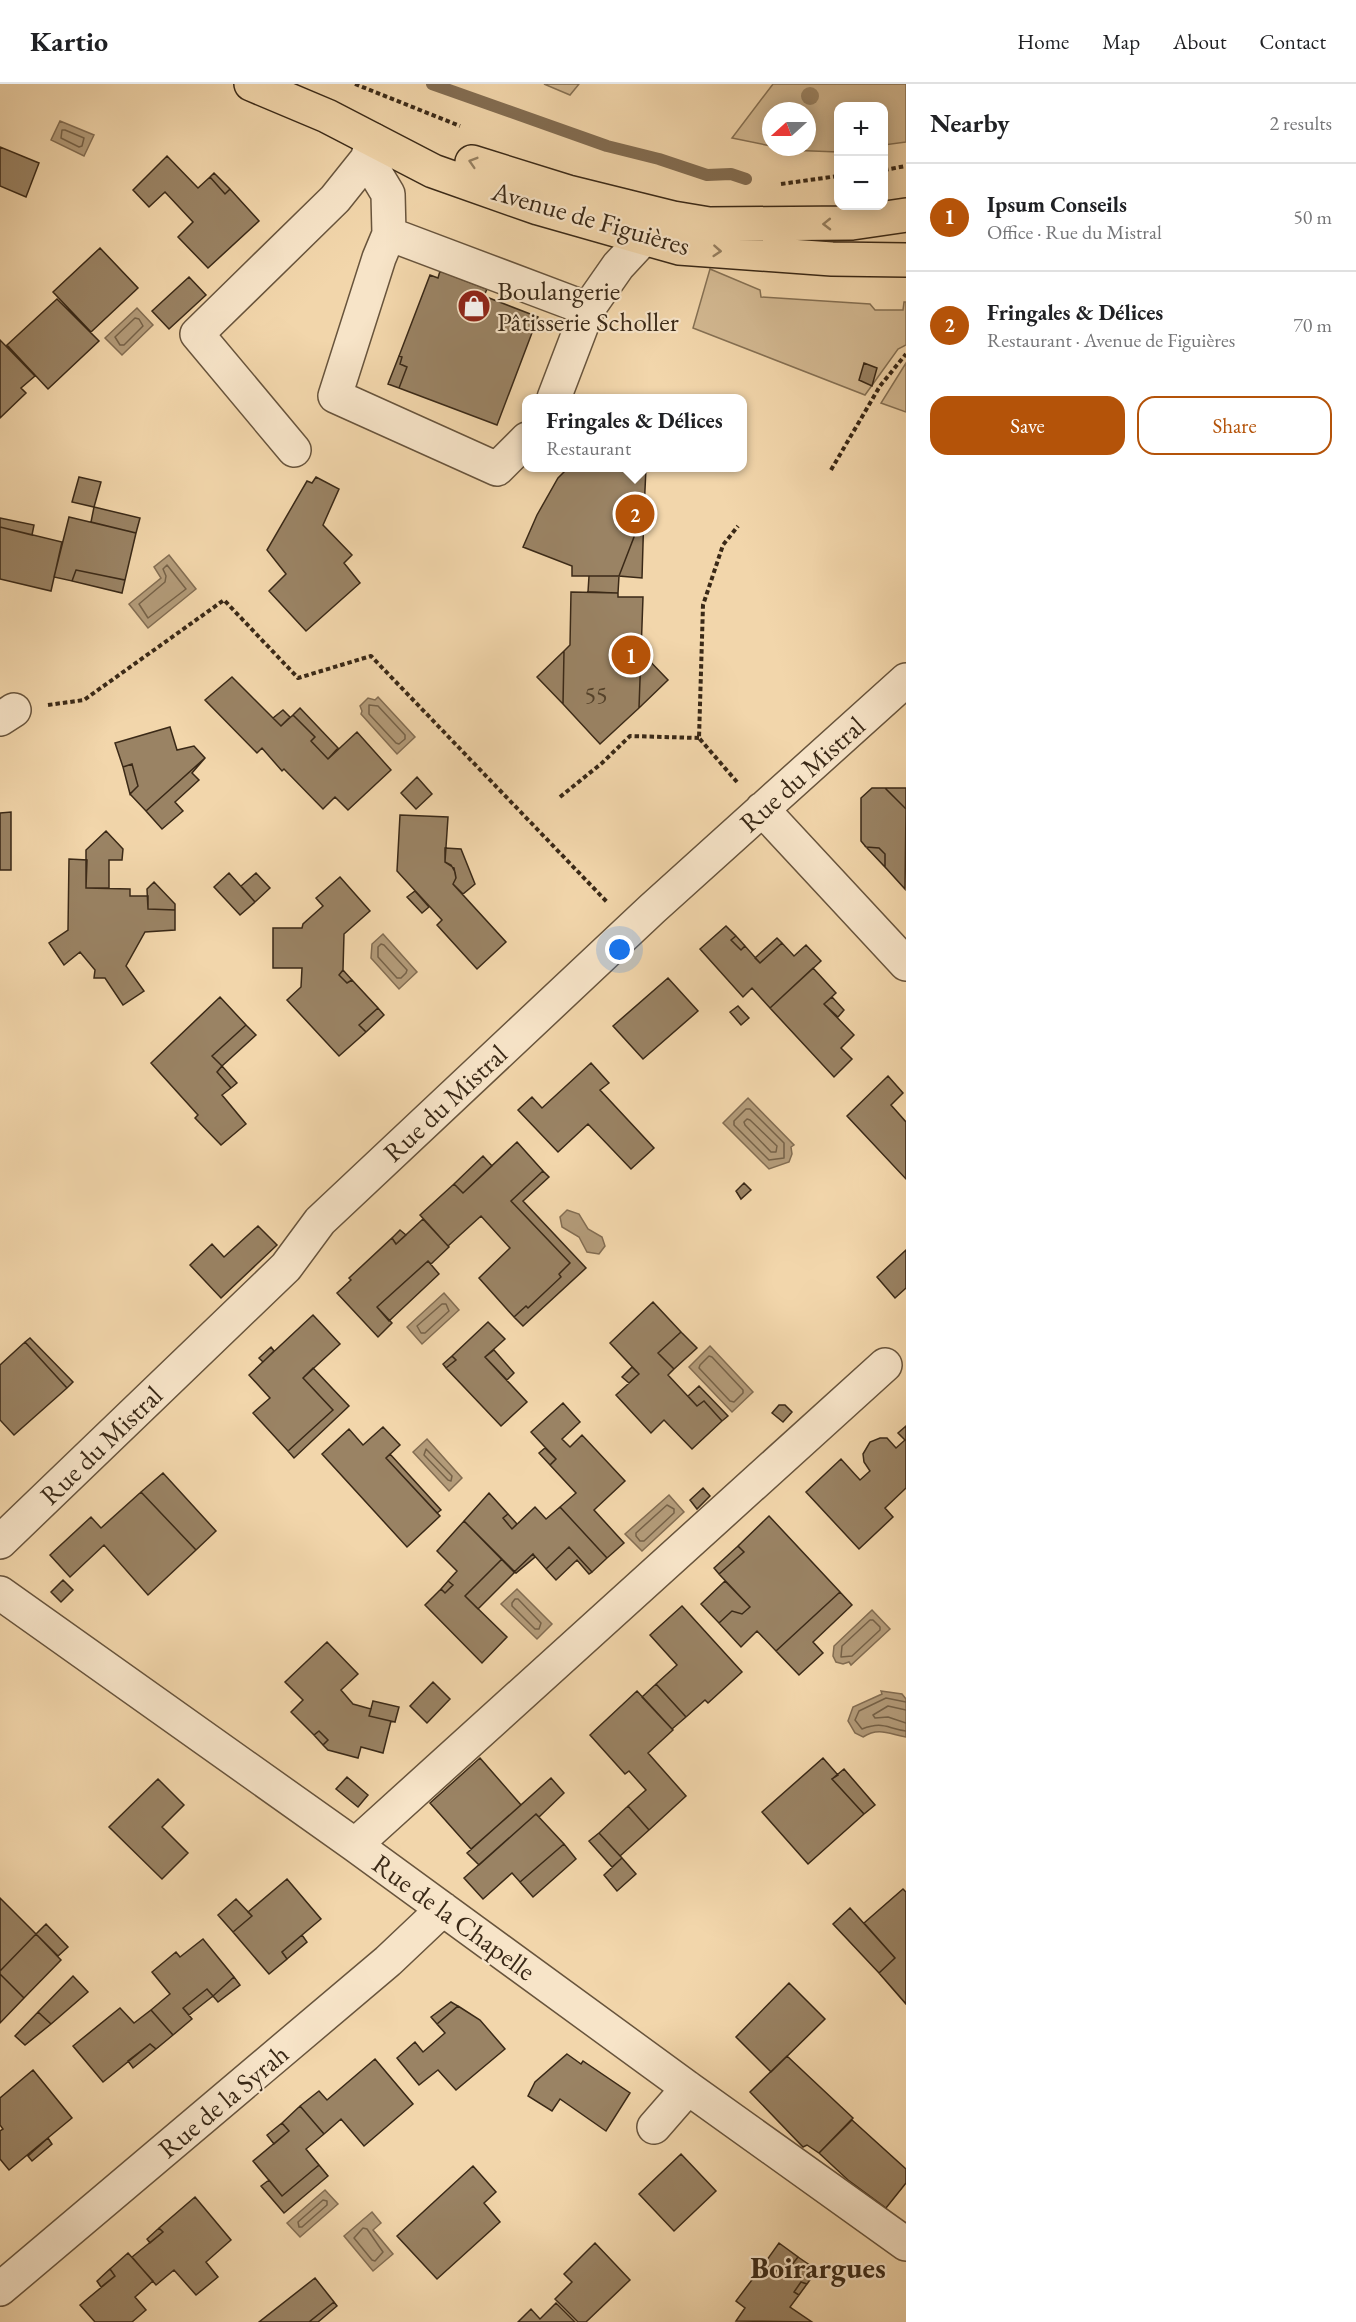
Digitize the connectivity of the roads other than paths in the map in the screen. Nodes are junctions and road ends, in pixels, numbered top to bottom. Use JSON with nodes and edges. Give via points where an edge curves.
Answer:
{"nodes":[{"id":1,"x":250,"y":84,"type":"edge"},
{"id":2,"x":327,"y":116,"type":"junction"},
{"id":3,"x":370,"y":149,"type":"junction"},
{"id":4,"x":906,"y":215,"type":"edge"},
{"id":5,"x":389,"y":234,"type":"junction"},
{"id":6,"x":644,"y":238,"type":"junction"},
{"id":7,"x":906,"y":260,"type":"edge"},
{"id":8,"x":588,"y":309,"type":"junction"},
{"id":9,"x":556,"y":394,"type":"edge"},
{"id":10,"x":522,"y":444,"type":"edge"},
{"id":11,"x":294,"y":450,"type":"dead end"},
{"id":12,"x":906,"y":680,"type":"edge"},
{"id":13,"x":762,"y":809,"type":"junction"},
{"id":14,"x":906,"y":964,"type":"edge"},
{"id":15,"x":885,"y":1365,"type":"dead end"},
{"id":16,"x":0,"y":1542,"type":"edge"},
{"id":17,"x":0,"y":1593,"type":"edge"},
{"id":18,"x":355,"y":1845,"type":"junction"},
{"id":19,"x":443,"y":1909,"type":"junction"},
{"id":20,"x":688,"y":2088,"type":"junction"},
{"id":21,"x":654,"y":2127,"type":"dead end"},
{"id":22,"x":906,"y":2243,"type":"edge"},
{"id":23,"x":0,"y":2289,"type":"edge"}],
"edges":[{"from":1,"to":2,"type":"main road","name":"Avenue de Figuières"},
{"from":2,"to":3,"type":"main road","name":"Avenue de Figuières"},
{"from":4,"to":2,"type":"main road","name":"Avenue de Figuières","one_way":true,"via":[[852,223],[691,221],[568,192]]},
{"from":3,"to":5,"type":"street","via":[[388,194]]},
{"from":3,"to":6,"type":"main road","name":"Avenue de Figuières","via":[[538,208]]},
{"from":3,"to":11,"type":"street","via":[[335,199],[197,334]]},
{"from":5,"to":8,"type":"street"},
{"from":5,"to":10,"type":"street","via":[[335,396],[497,469]]},
{"from":6,"to":7,"type":"main road","name":"Avenue de Figuières","one_way":true,"via":[[679,248]]},
{"from":6,"to":8,"type":"street","via":[[618,266]]},
{"from":8,"to":9,"type":"street"},
{"from":12,"to":13,"type":"street","name":"Rue du Mistral"},
{"from":13,"to":14,"type":"street"},
{"from":13,"to":16,"type":"street","name":"Rue du Mistral","via":[[320,1221],[286,1267]]},
{"from":15,"to":18,"type":"street"},
{"from":17,"to":18,"type":"street","name":"Rue de la Chapelle"},
{"from":18,"to":19,"type":"street","name":"Rue de la Chapelle"},
{"from":19,"to":20,"type":"street","name":"Rue de la Chapelle"},
{"from":19,"to":23,"type":"street","name":"Rue de la Syrah","via":[[388,1961]]},
{"from":20,"to":21,"type":"street"},
{"from":20,"to":22,"type":"street","name":"Rue de la Chapelle"}]}
